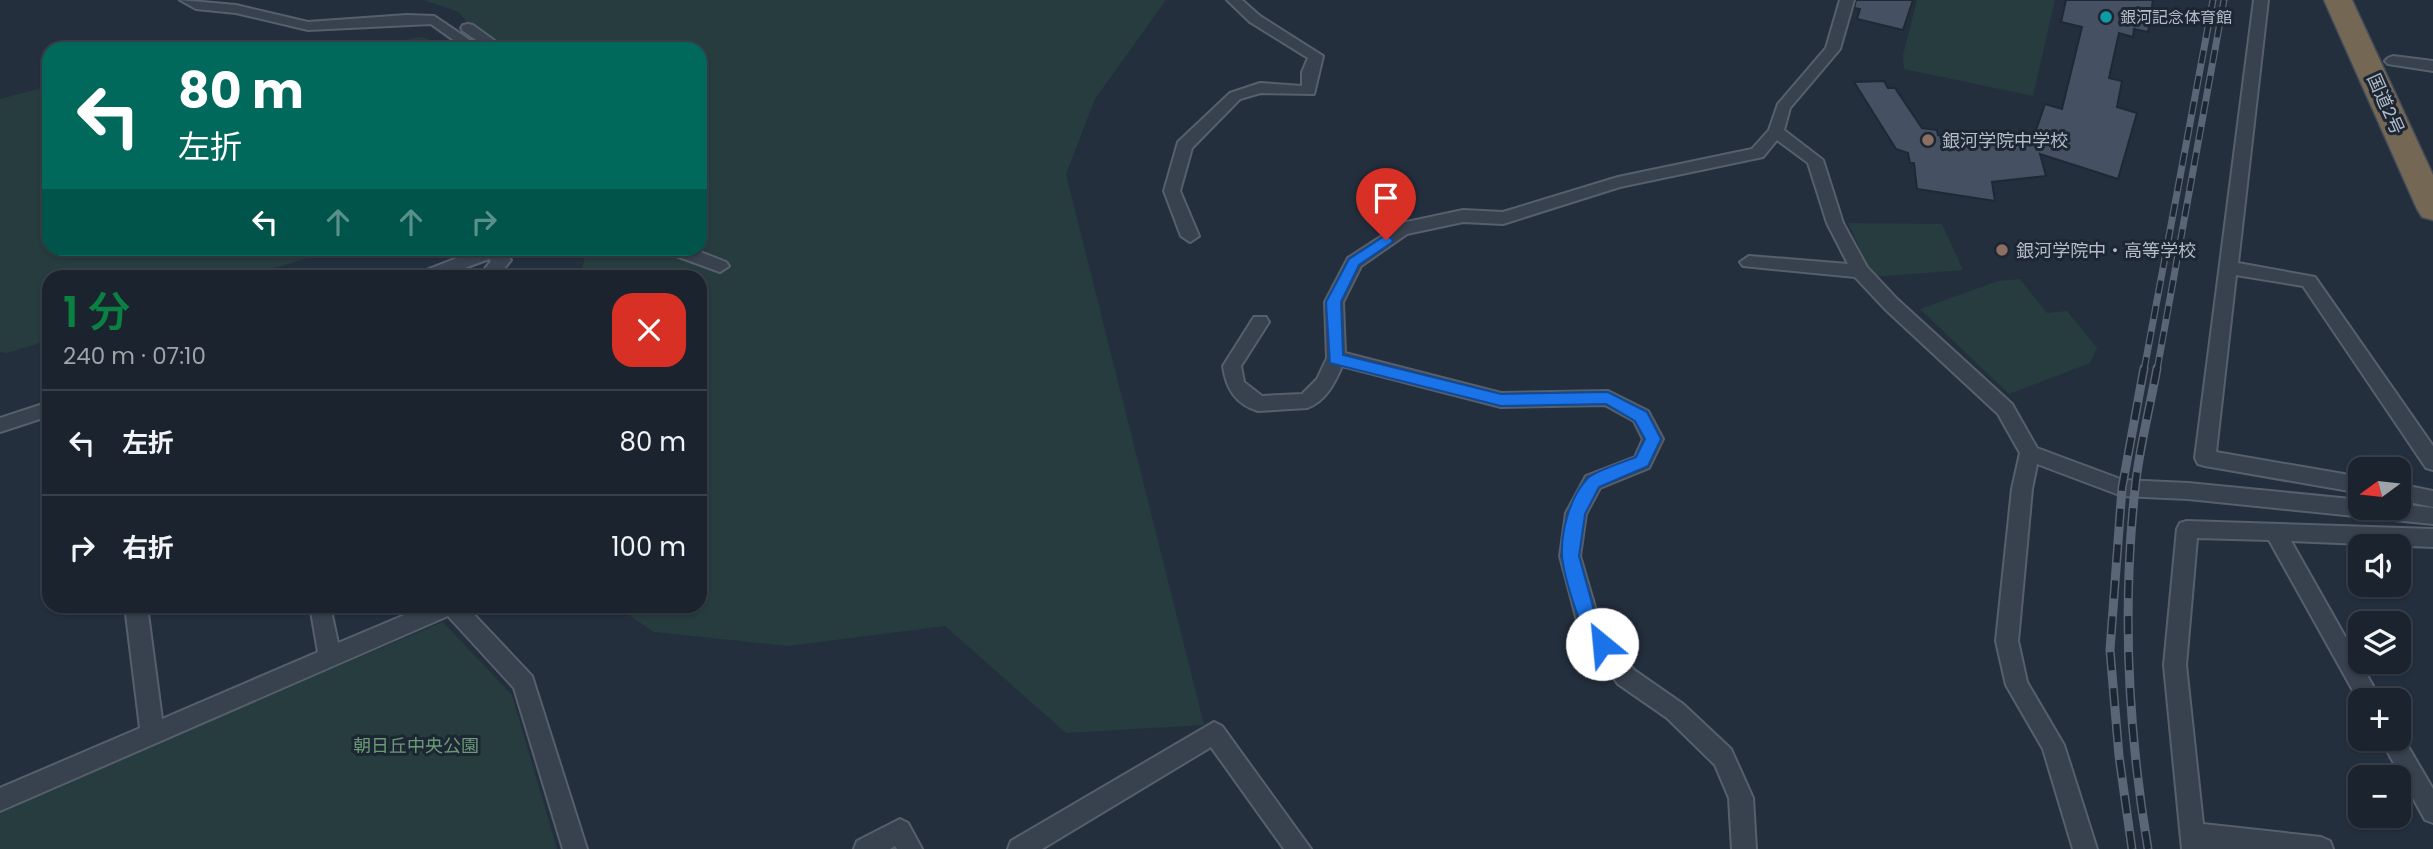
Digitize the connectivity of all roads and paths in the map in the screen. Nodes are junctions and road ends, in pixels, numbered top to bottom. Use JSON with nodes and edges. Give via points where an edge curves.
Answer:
{"nodes":[{"id":1,"x":187,"y":0,"type":"edge"},
{"id":2,"x":1234,"y":0,"type":"edge"},
{"id":3,"x":1847,"y":0,"type":"edge"},
{"id":4,"x":2261,"y":0,"type":"edge"},
{"id":5,"x":2339,"y":0,"type":"edge"},
{"id":6,"x":2362,"y":0,"type":"edge"},
{"id":7,"x":441,"y":24,"type":"junction"},
{"id":8,"x":465,"y":42,"type":"edge"},
{"id":9,"x":489,"y":42,"type":"edge"},
{"id":10,"x":2393,"y":61,"type":"junction"},
{"id":11,"x":2433,"y":66,"type":"edge"},
{"id":12,"x":1776,"y":132,"type":"junction"},
{"id":13,"x":2433,"y":146,"type":"edge"},
{"id":14,"x":2433,"y":209,"type":"edge"},
{"id":15,"x":1190,"y":236,"type":"dead end"},
{"id":16,"x":477,"y":256,"type":"edge"},
{"id":17,"x":498,"y":256,"type":"edge"},
{"id":18,"x":693,"y":256,"type":"edge"},
{"id":19,"x":1749,"y":262,"type":"dead end"},
{"id":20,"x":720,"y":266,"type":"dead end"},
{"id":21,"x":2228,"y":267,"type":"junction"},
{"id":22,"x":442,"y":270,"type":"edge"},
{"id":23,"x":493,"y":270,"type":"edge"},
{"id":24,"x":1860,"y":271,"type":"junction"},
{"id":25,"x":1260,"y":322,"type":"dead end"},
{"id":26,"x":1336,"y":359,"type":"junction"},
{"id":27,"x":42,"y":411,"type":"edge"},
{"id":28,"x":0,"y":425,"type":"edge"},
{"id":29,"x":2030,"y":453,"type":"junction"},
{"id":30,"x":2433,"y":462,"type":"edge"},
{"id":31,"x":2348,"y":483,"type":"edge"},
{"id":32,"x":2412,"y":495,"type":"edge"},
{"id":33,"x":2433,"y":499,"type":"edge"},
{"id":34,"x":2433,"y":516,"type":"edge"},
{"id":35,"x":2275,"y":532,"type":"junction"},
{"id":36,"x":2433,"y":538,"type":"edge"},
{"id":37,"x":137,"y":613,"type":"edge"},
{"id":38,"x":321,"y":613,"type":"edge"},
{"id":39,"x":434,"y":613,"type":"edge"},
{"id":40,"x":458,"y":613,"type":"edge"},
{"id":41,"x":330,"y":656,"type":"junction"},
{"id":42,"x":2363,"y":688,"type":"edge"},
{"id":43,"x":152,"y":733,"type":"junction"},
{"id":44,"x":2398,"y":751,"type":"edge"},
{"id":45,"x":0,"y":800,"type":"edge"},
{"id":46,"x":2433,"y":812,"type":"edge"},
{"id":47,"x":2192,"y":841,"type":"edge"},
{"id":48,"x":575,"y":849,"type":"edge"},
{"id":49,"x":866,"y":849,"type":"edge"},
{"id":50,"x":910,"y":849,"type":"edge"},
{"id":51,"x":1020,"y":849,"type":"edge"},
{"id":52,"x":1299,"y":849,"type":"edge"},
{"id":53,"x":1744,"y":849,"type":"edge"},
{"id":54,"x":2085,"y":849,"type":"edge"},
{"id":55,"x":2321,"y":849,"type":"edge"}],
"edges":[{"from":1,"to":7,"type":"street","via":[[307,26],[407,19]]},
{"from":2,"to":15,"type":"street","via":[[1255,19],[1316,56],[1309,91],[1261,88],[1235,96],[1184,146],[1172,191]]},
{"from":3,"to":12,"type":"street","via":[[1833,49],[1783,107]]},
{"from":4,"to":21,"type":"street"},
{"from":5,"to":14,"type":"highway","name":"国道2号"},
{"from":6,"to":10,"type":"highway","name":"国道2号"},
{"from":7,"to":8,"type":"street"},
{"from":7,"to":9,"type":"street","via":[[471,29]]},
{"from":10,"to":11,"type":"street"},
{"from":10,"to":13,"type":"highway","name":"国道2号"},
{"from":12,"to":24,"type":"street","via":[[1815,160],[1835,223]]},
{"from":12,"to":26,"type":"street","via":[[1757,153],[1618,182],[1503,218],[1463,216],[1402,229],[1354,262],[1334,302]]},
{"from":16,"to":22,"type":"street"},
{"from":17,"to":23,"type":"street","via":[[502,260]]},
{"from":18,"to":20,"type":"street"},
{"from":19,"to":24,"type":"street"},
{"from":21,"to":30,"type":"street","via":[[2309,281]]},
{"from":21,"to":31,"type":"street","via":[[2204,458]]},
{"from":24,"to":29,"type":"street","via":[[2005,409]]},
{"from":25,"to":26,"type":"street","via":[[1232,366],[1235,385],[1258,404],[1307,401],[1325,383]]},
{"from":26,"to":53,"type":"street","via":[[1501,400],[1608,398],[1641,416],[1653,439],[1642,462],[1593,482],[1576,513],[1570,556],[1590,628],[1626,677],[1675,711],[1723,757],[1741,798]]},
{"from":27,"to":28,"type":"street"},
{"from":29,"to":34,"type":"street","via":[[2122,488]]},
{"from":29,"to":54,"type":"street","via":[[2022,489],[2007,641],[2017,685],[2053,745]]},
{"from":32,"to":33,"type":"street"},
{"from":35,"to":36,"type":"street"},
{"from":35,"to":42,"type":"street"},
{"from":35,"to":47,"type":"street","via":[[2187,529],[2175,665]]},
{"from":37,"to":43,"type":"street"},
{"from":38,"to":41,"type":"street"},
{"from":39,"to":41,"type":"street"},
{"from":40,"to":48,"type":"street","via":[[524,683]]},
{"from":41,"to":43,"type":"street"},
{"from":43,"to":45,"type":"street"},
{"from":44,"to":46,"type":"street"},
{"from":47,"to":55,"type":"street"},
{"from":49,"to":50,"type":"street","via":[[900,831]]},
{"from":51,"to":52,"type":"street","via":[[1214,733]]}]}
